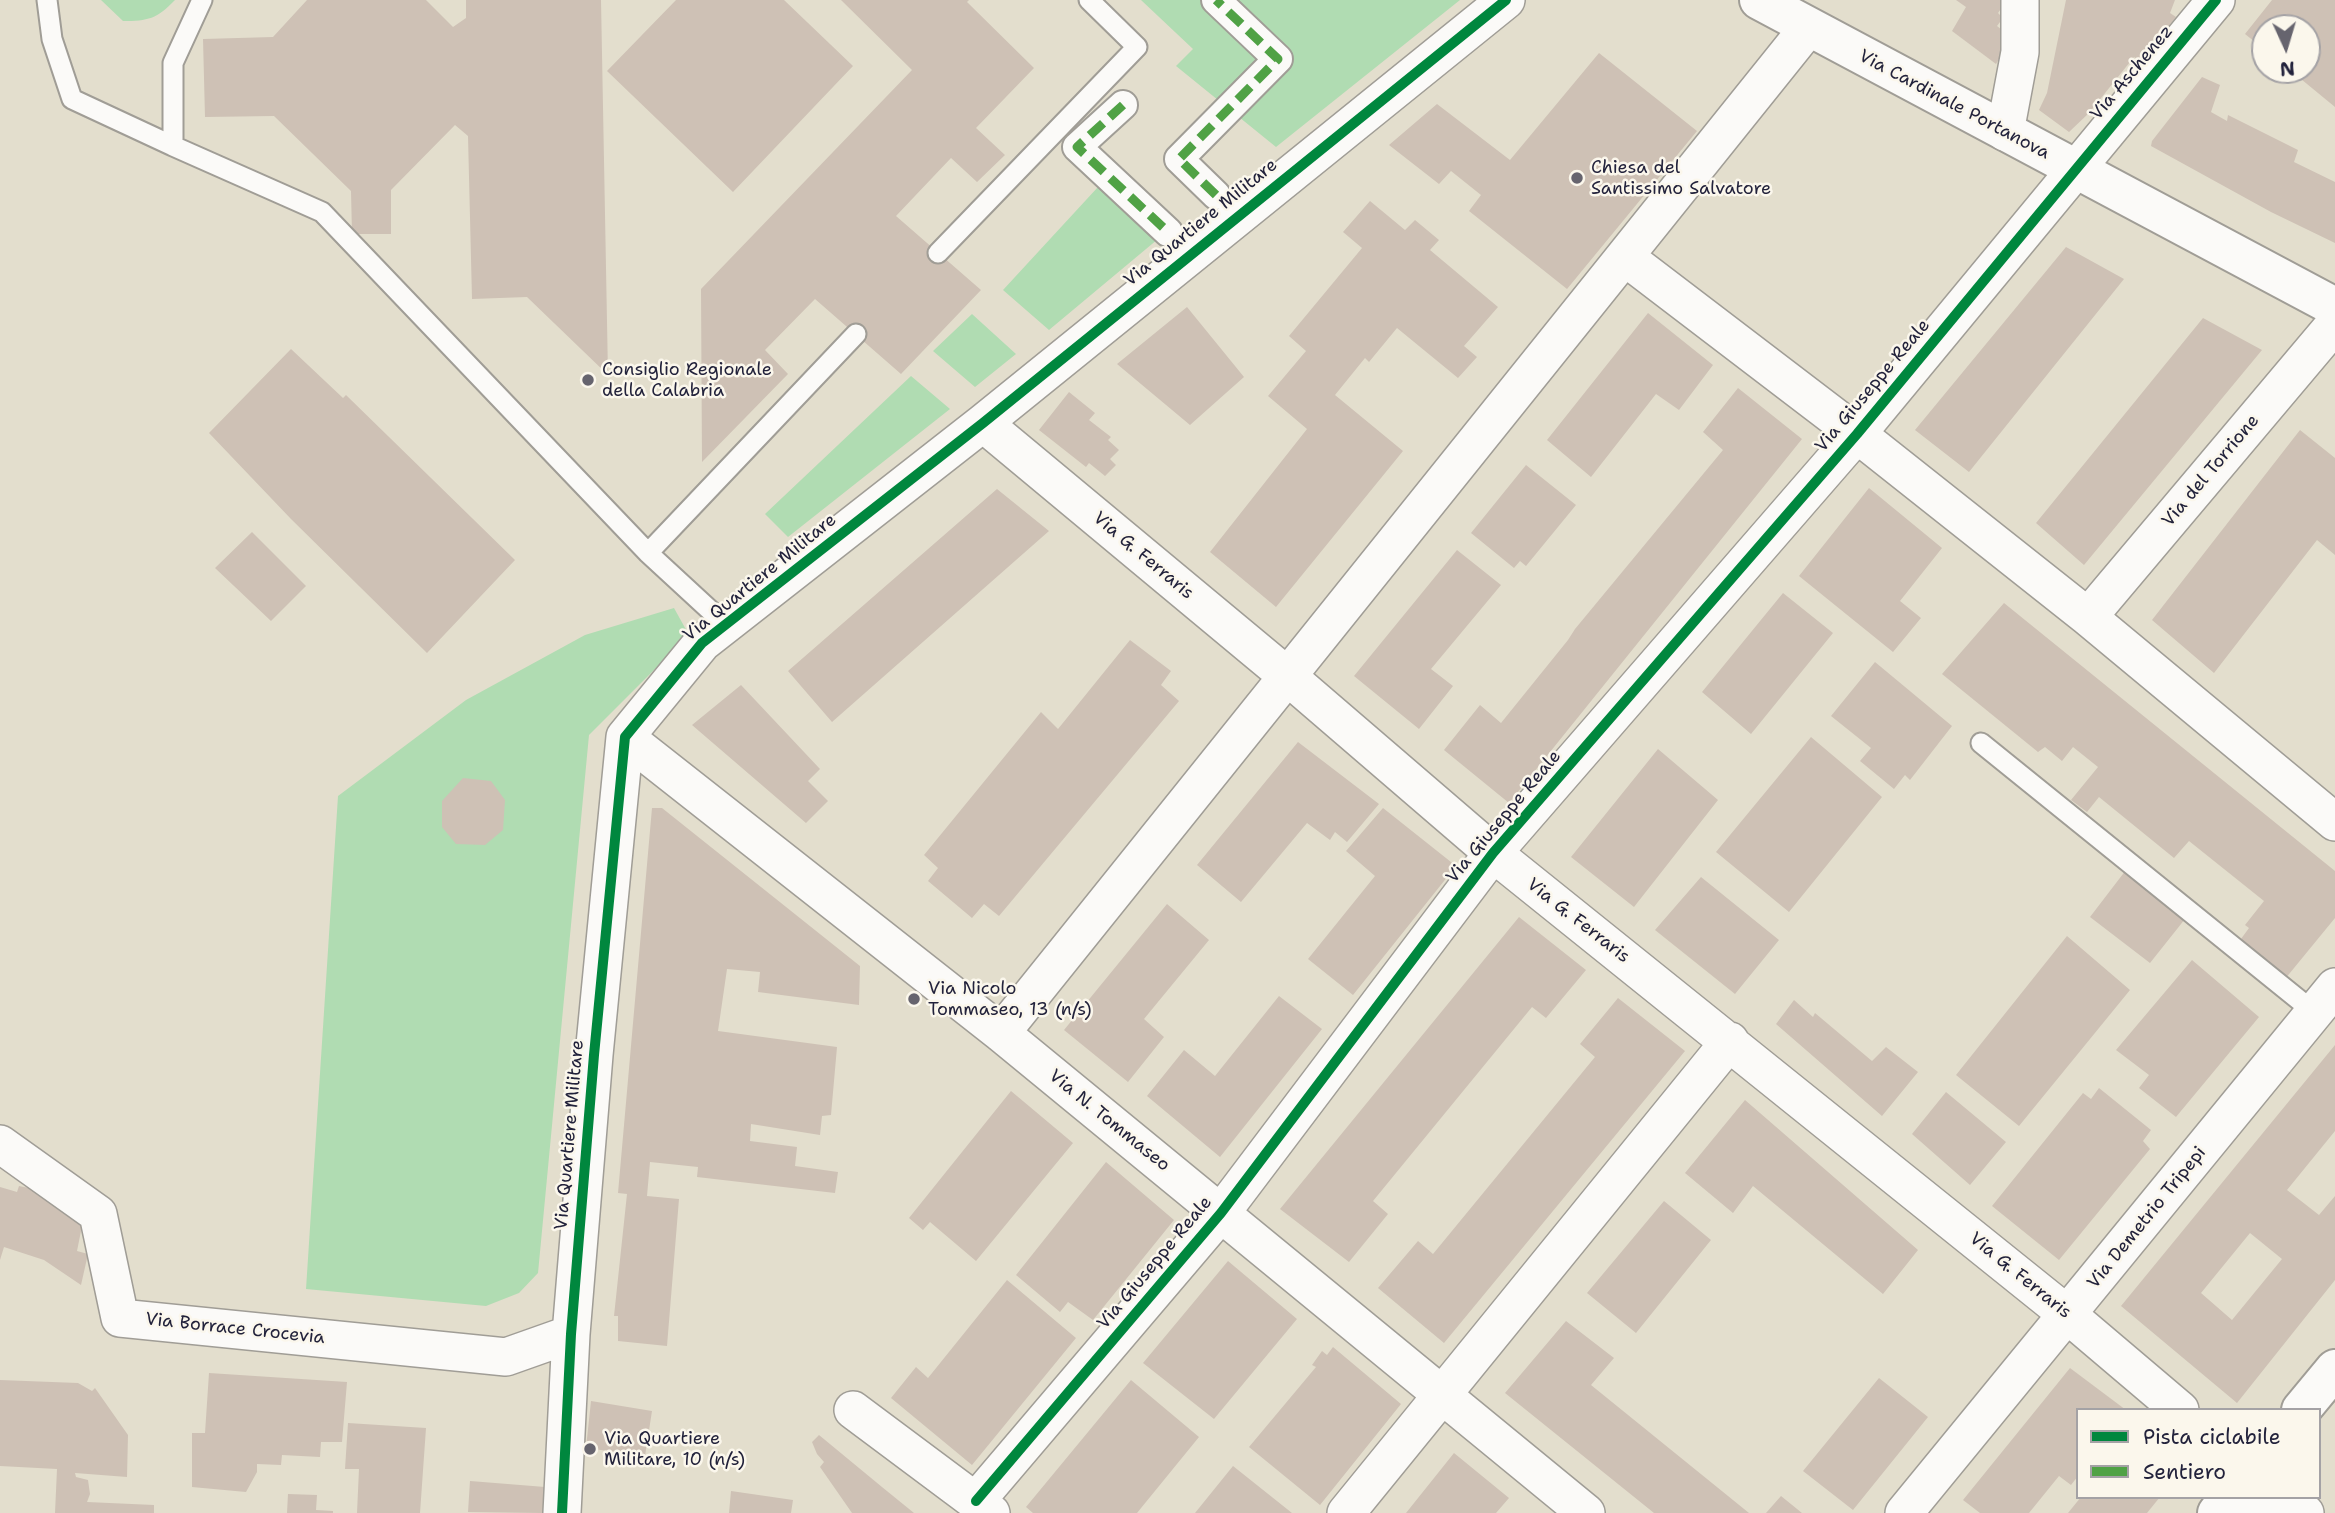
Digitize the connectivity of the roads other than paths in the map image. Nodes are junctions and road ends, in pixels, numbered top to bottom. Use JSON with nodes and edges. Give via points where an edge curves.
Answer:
{"nodes":[{"id":1,"x":47,"y":0,"type":"edge"},
{"id":2,"x":202,"y":0,"type":"edge"},
{"id":3,"x":1088,"y":0,"type":"edge"},
{"id":4,"x":1216,"y":0,"type":"edge"},
{"id":5,"x":1506,"y":0,"type":"edge"},
{"id":6,"x":1759,"y":0,"type":"edge"},
{"id":7,"x":2020,"y":0,"type":"edge"},
{"id":8,"x":2216,"y":0,"type":"edge"},
{"id":9,"x":1808,"y":28,"type":"junction"},
{"id":10,"x":1123,"y":105,"type":"dead end"},
{"id":11,"x":2006,"y":132,"type":"junction"},
{"id":12,"x":173,"y":146,"type":"junction"},
{"id":13,"x":2076,"y":169,"type":"junction"},
{"id":14,"x":1216,"y":195,"type":"dead end"},
{"id":15,"x":1168,"y":232,"type":"dead end"},
{"id":16,"x":937,"y":253,"type":"dead end"},
{"id":17,"x":1625,"y":257,"type":"junction"},
{"id":18,"x":2335,"y":307,"type":"edge"},
{"id":19,"x":2335,"y":324,"type":"edge"},
{"id":20,"x":856,"y":334,"type":"dead end"},
{"id":21,"x":983,"y":423,"type":"junction"},
{"id":22,"x":1857,"y":434,"type":"junction"},
{"id":23,"x":648,"y":553,"type":"junction"},
{"id":24,"x":2088,"y":617,"type":"junction"},
{"id":25,"x":725,"y":624,"type":"junction"},
{"id":26,"x":1286,"y":675,"type":"junction"},
{"id":27,"x":625,"y":737,"type":"junction"},
{"id":28,"x":1981,"y":743,"type":"dead end"},
{"id":29,"x":2335,"y":822,"type":"edge"},
{"id":30,"x":1493,"y":853,"type":"junction"},
{"id":31,"x":2324,"y":999,"type":"edge"},
{"id":32,"x":1000,"y":1033,"type":"junction"},
{"id":33,"x":1730,"y":1041,"type":"junction"},
{"id":34,"x":0,"y":1144,"type":"edge"},
{"id":35,"x":1221,"y":1213,"type":"junction"},
{"id":36,"x":2068,"y":1315,"type":"junction"},
{"id":37,"x":571,"y":1335,"type":"junction"},
{"id":38,"x":2335,"y":1369,"type":"edge"},
{"id":39,"x":1442,"y":1396,"type":"junction"},
{"id":40,"x":2178,"y":1408,"type":"edge"},
{"id":41,"x":2303,"y":1408,"type":"edge"},
{"id":42,"x":853,"y":1410,"type":"dead end"},
{"id":43,"x":2228,"y":1499,"type":"edge"},
{"id":44,"x":2246,"y":1499,"type":"edge"},
{"id":45,"x":984,"y":1507,"type":"edge"},
{"id":46,"x":562,"y":1513,"type":"edge"},
{"id":47,"x":1346,"y":1513,"type":"edge"},
{"id":48,"x":1586,"y":1513,"type":"edge"},
{"id":49,"x":1904,"y":1513,"type":"edge"},
{"id":50,"x":2217,"y":1513,"type":"edge"},
{"id":51,"x":2305,"y":1513,"type":"edge"}],
"edges":[{"from":1,"to":12,"type":"lane","via":[[52,39],[72,99]]},
{"from":2,"to":12,"type":"lane","via":[[173,62]]},
{"from":3,"to":16,"type":"lane","via":[[1137,47]]},
{"from":4,"to":14,"type":"street","via":[[1278,59],[1179,159]]},
{"from":5,"to":21,"type":"street","name":"Via Quartiere Militare"},
{"from":6,"to":9,"type":"street","name":"Via Cardinale Portanova"},
{"from":7,"to":11,"type":"street","via":[[2020,52]]},
{"from":8,"to":13,"type":"street","name":"Via Aschenez"},
{"from":9,"to":11,"type":"street","name":"Via Cardinale Portanova"},
{"from":9,"to":17,"type":"street"},
{"from":10,"to":15,"type":"street","via":[[1077,148]]},
{"from":11,"to":13,"type":"street","name":"Via Cardinale Portanova"},
{"from":12,"to":23,"type":"lane","via":[[322,212]]},
{"from":13,"to":18,"type":"street","name":"Via Cardinale Portanova"},
{"from":13,"to":22,"type":"street","name":"Via Giuseppe Reale"},
{"from":17,"to":22,"type":"street"},
{"from":17,"to":26,"type":"street"},
{"from":19,"to":24,"type":"street","name":"Via del Torrione"},
{"from":20,"to":23,"type":"lane"},
{"from":21,"to":25,"type":"street","name":"Via Quartiere Militare"},
{"from":21,"to":26,"type":"street","name":"Via G. Ferraris"},
{"from":22,"to":24,"type":"street"},
{"from":22,"to":30,"type":"street","name":"Via Giuseppe Reale"},
{"from":23,"to":25,"type":"lane"},
{"from":24,"to":29,"type":"street"},
{"from":25,"to":27,"type":"street","name":"Via Quartiere Militare","via":[[702,643]]},
{"from":26,"to":30,"type":"street","name":"Via G. Ferraris"},
{"from":26,"to":32,"type":"street"},
{"from":27,"to":32,"type":"street","name":"Via N. Tommaseo"},
{"from":27,"to":37,"type":"street","name":"Via Quartiere Militare"},
{"from":28,"to":31,"type":"lane"},
{"from":30,"to":33,"type":"street","name":"Via G. Ferraris"},
{"from":30,"to":35,"type":"street","name":"Via Giuseppe Reale"},
{"from":31,"to":36,"type":"street","name":"Via Demetrio Tripepi"},
{"from":32,"to":35,"type":"street","name":"Via N. Tommaseo"},
{"from":33,"to":36,"type":"street","name":"Via G. Ferraris"},
{"from":33,"to":39,"type":"street"},
{"from":34,"to":37,"type":"street","name":"Via Borrace Crocevia","via":[[98,1214],[120,1318],[506,1357]]},
{"from":35,"to":39,"type":"street","name":"Via N. Tommaseo"},
{"from":35,"to":45,"type":"street","name":"Via Giuseppe Reale"},
{"from":36,"to":40,"type":"street","name":"Via G. Ferraris"},
{"from":36,"to":49,"type":"street","name":"Via Demetrio Tripepi"},
{"from":37,"to":46,"type":"street","name":"Via Quartiere Militare"},
{"from":38,"to":41,"type":"street"},
{"from":39,"to":47,"type":"street"},
{"from":39,"to":48,"type":"street","name":"Via N. Tommaseo"},
{"from":42,"to":45,"type":"street"},
{"from":43,"to":50,"type":"street"},
{"from":44,"to":51,"type":"street"}]}
